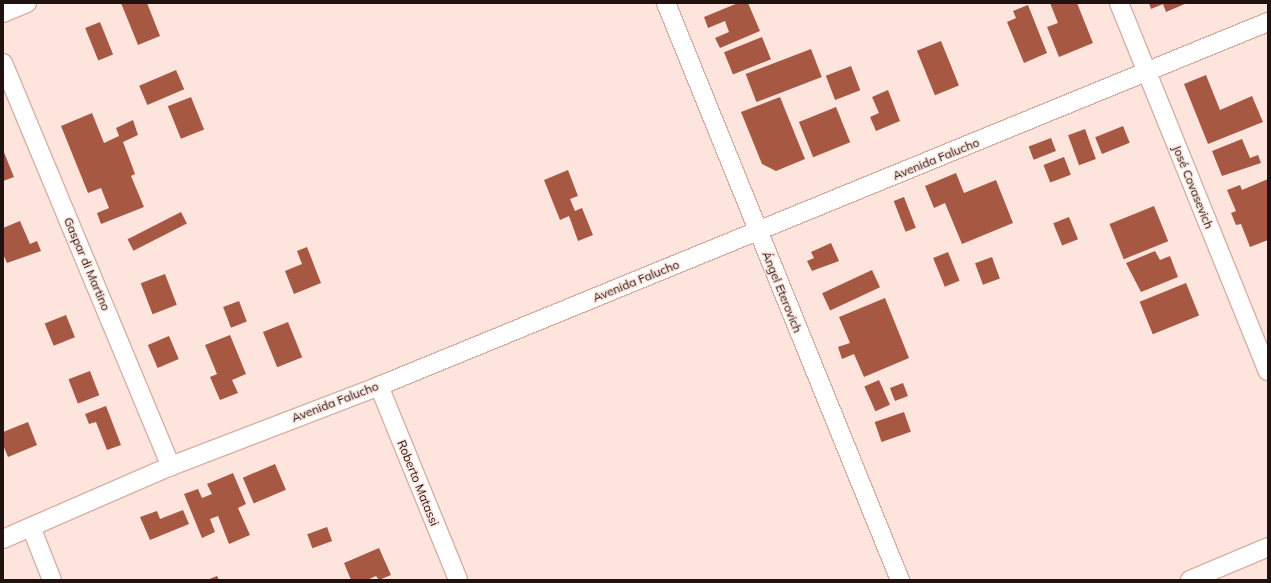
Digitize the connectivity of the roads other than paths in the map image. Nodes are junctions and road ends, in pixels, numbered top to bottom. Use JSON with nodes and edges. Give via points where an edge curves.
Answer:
{"nodes":[{"id":1,"x":27,"y":3,"type":"edge"},
{"id":2,"x":666,"y":3,"type":"edge"},
{"id":3,"x":1119,"y":3,"type":"edge"},
{"id":4,"x":3,"y":13,"type":"edge"},
{"id":5,"x":1268,"y":22,"type":"edge"},
{"id":6,"x":3,"y":63,"type":"edge"},
{"id":7,"x":1147,"y":72,"type":"junction"},
{"id":8,"x":757,"y":232,"type":"junction"},
{"id":9,"x":1268,"y":371,"type":"edge"},
{"id":10,"x":379,"y":386,"type":"junction"},
{"id":11,"x":171,"y":466,"type":"junction"},
{"id":12,"x":31,"y":527,"type":"junction"},
{"id":13,"x":3,"y":539,"type":"edge"},
{"id":14,"x":1268,"y":547,"type":"edge"},
{"id":15,"x":52,"y":580,"type":"edge"},
{"id":16,"x":458,"y":580,"type":"edge"},
{"id":17,"x":900,"y":580,"type":"edge"},
{"id":18,"x":1190,"y":580,"type":"edge"}],
"edges":[{"from":1,"to":4,"type":"street"},
{"from":2,"to":8,"type":"street","name":"Ángel Eterovich"},
{"from":3,"to":7,"type":"street","name":"José Covasevich"},
{"from":5,"to":7,"type":"street","name":"Avenida Falucho"},
{"from":6,"to":11,"type":"street","name":"Gaspar di Martino"},
{"from":7,"to":8,"type":"street","name":"Avenida Falucho"},
{"from":7,"to":9,"type":"street","name":"José Covasevich"},
{"from":8,"to":10,"type":"street","name":"Avenida Falucho"},
{"from":8,"to":17,"type":"street","name":"Ángel Eterovich"},
{"from":10,"to":11,"type":"street","name":"Avenida Falucho"},
{"from":10,"to":16,"type":"street","name":"Roberto Matassi"},
{"from":11,"to":12,"type":"street","name":"Avenida Falucho"},
{"from":12,"to":13,"type":"street","name":"Avenida Falucho"},
{"from":12,"to":15,"type":"street"},
{"from":14,"to":18,"type":"street"}]}
